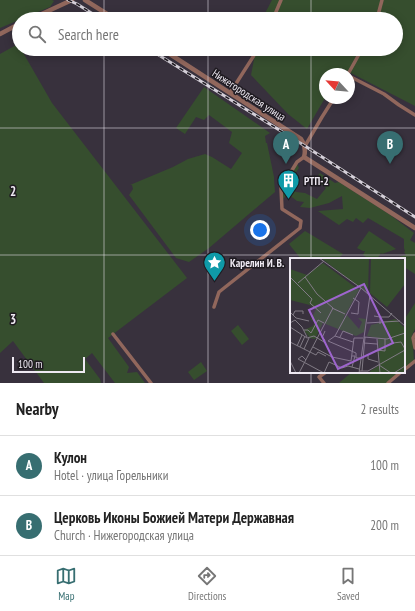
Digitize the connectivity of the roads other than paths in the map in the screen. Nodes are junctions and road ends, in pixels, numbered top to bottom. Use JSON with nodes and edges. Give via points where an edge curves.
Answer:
{"nodes":[{"id":1,"x":72,"y":0,"type":"edge"},
{"id":2,"x":85,"y":0,"type":"edge"},
{"id":3,"x":281,"y":0,"type":"edge"},
{"id":4,"x":382,"y":0,"type":"edge"},
{"id":5,"x":46,"y":12,"type":"edge"},
{"id":6,"x":104,"y":12,"type":"edge"},
{"id":7,"x":276,"y":12,"type":"edge"},
{"id":8,"x":379,"y":12,"type":"edge"},
{"id":9,"x":12,"y":28,"type":"edge"},
{"id":10,"x":0,"y":34,"type":"edge"},
{"id":11,"x":173,"y":56,"type":"edge"},
{"id":12,"x":253,"y":56,"type":"edge"},
{"id":13,"x":358,"y":56,"type":"edge"},
{"id":14,"x":352,"y":68,"type":"edge"},
{"id":15,"x":355,"y":79,"type":"edge"},
{"id":16,"x":230,"y":92,"type":"junction"},
{"id":17,"x":330,"y":104,"type":"edge"},
{"id":18,"x":415,"y":115,"type":"edge"},
{"id":19,"x":305,"y":146,"type":"junction"},
{"id":20,"x":304,"y":157,"type":"junction"},
{"id":21,"x":415,"y":228,"type":"edge"},
{"id":22,"x":214,"y":307,"type":"dead end"},
{"id":23,"x":113,"y":334,"type":"dead end"},
{"id":24,"x":415,"y":334,"type":"edge"},
{"id":25,"x":415,"y":348,"type":"edge"},
{"id":26,"x":415,"y":361,"type":"edge"},
{"id":27,"x":405,"y":369,"type":"edge"},
{"id":28,"x":325,"y":373,"type":"edge"},
{"id":29,"x":400,"y":373,"type":"edge"},
{"id":30,"x":151,"y":383,"type":"edge"},
{"id":31,"x":324,"y":383,"type":"edge"},
{"id":32,"x":388,"y":383,"type":"edge"}],
"edges":[{"from":1,"to":5,"type":"street"},
{"from":2,"to":6,"type":"street"},
{"from":3,"to":7,"type":"street"},
{"from":4,"to":8,"type":"street"},
{"from":9,"to":10,"type":"street"},
{"from":11,"to":16,"type":"street","name":"Нижегородская улица"},
{"from":12,"to":16,"type":"street"},
{"from":13,"to":14,"type":"street"},
{"from":15,"to":18,"type":"street"},
{"from":16,"to":19,"type":"street","name":"Нижегородская улица","via":[[301,139]]},
{"from":17,"to":19,"type":"street"},
{"from":19,"to":20,"type":"street"},
{"from":20,"to":21,"type":"street"},
{"from":20,"to":22,"type":"street","via":[[297,162],[281,188],[282,208],[301,221],[300,228],[219,292]]},
{"from":23,"to":30,"type":"street"},
{"from":24,"to":25,"type":"street"},
{"from":26,"to":27,"type":"street"},
{"from":28,"to":31,"type":"street","via":[[320,377]]},
{"from":29,"to":32,"type":"street"}]}
